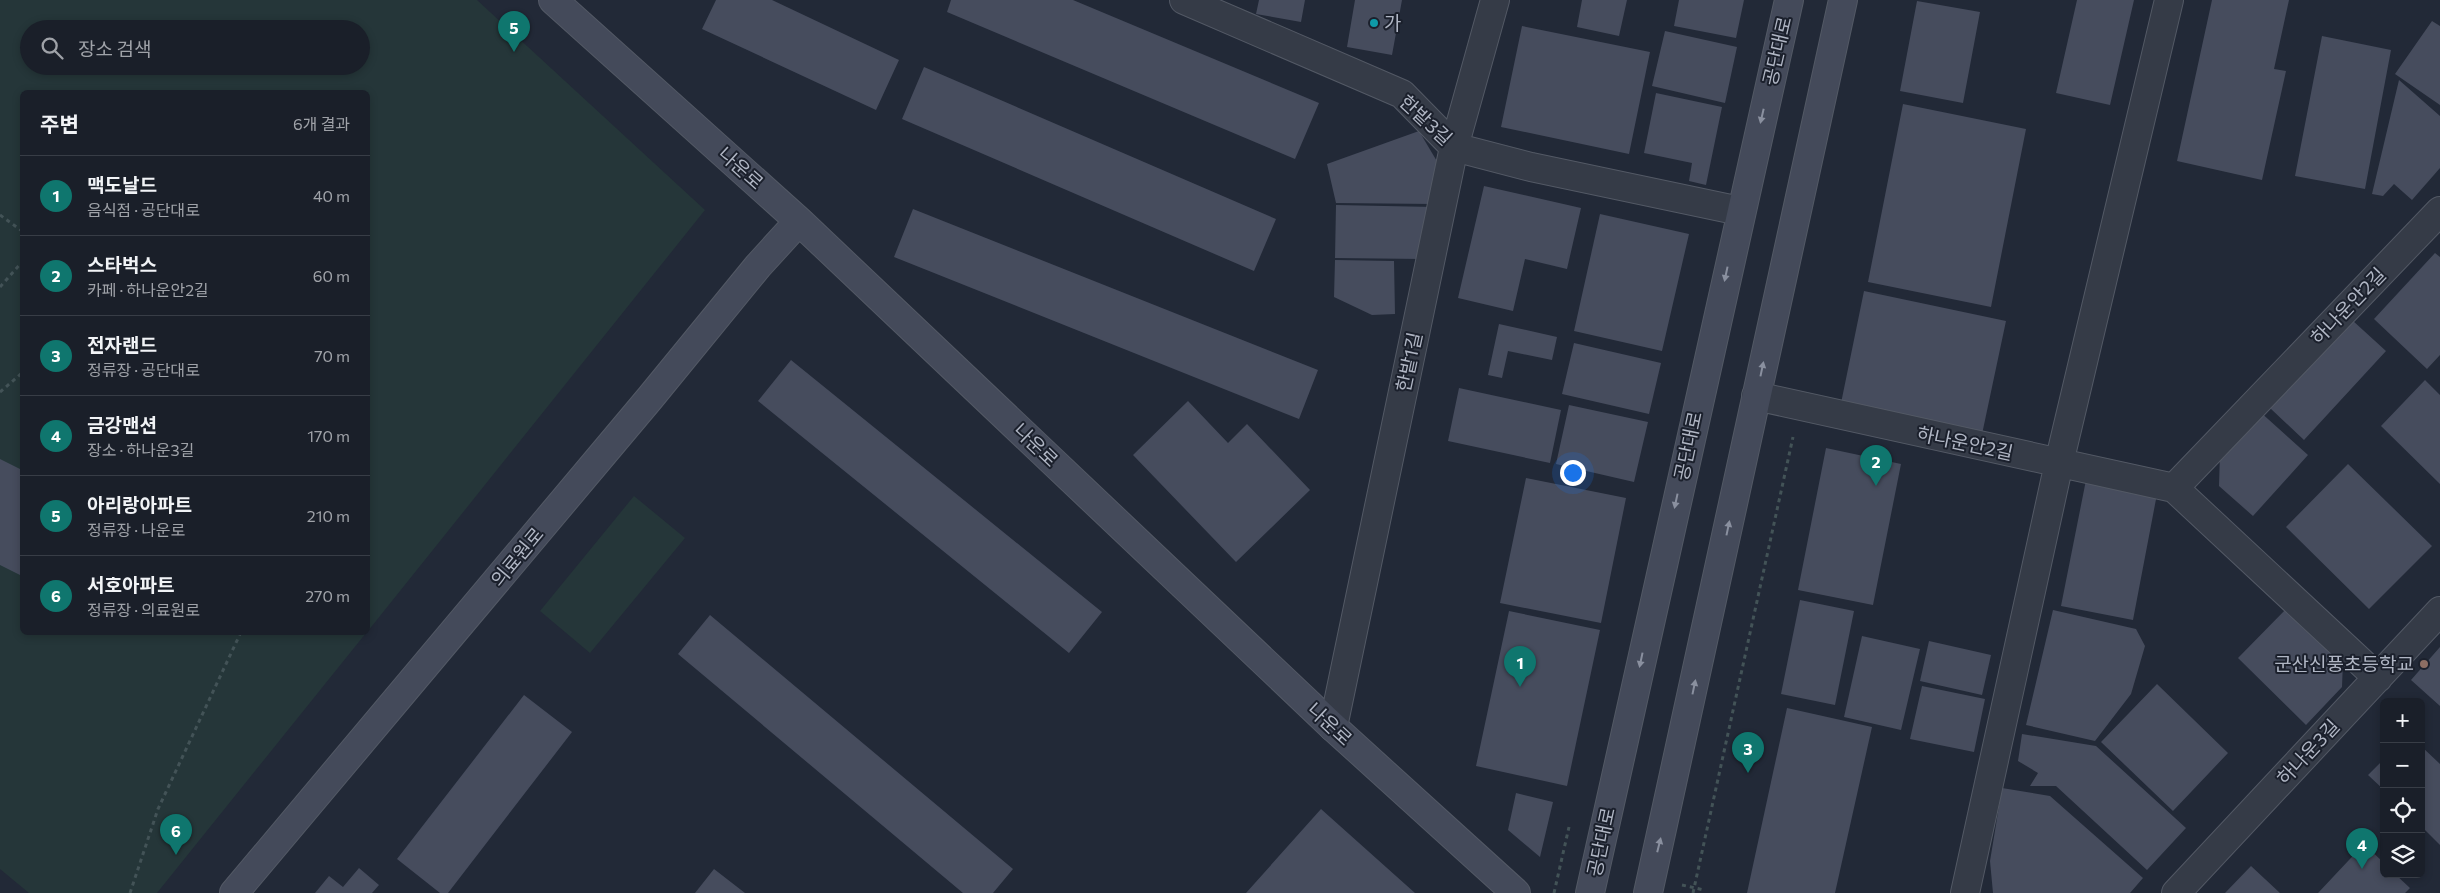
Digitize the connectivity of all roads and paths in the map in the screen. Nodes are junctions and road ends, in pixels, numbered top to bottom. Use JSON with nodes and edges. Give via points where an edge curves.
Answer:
{"nodes":[{"id":1,"x":553,"y":0,"type":"edge"},
{"id":2,"x":1184,"y":0,"type":"edge"},
{"id":3,"x":1495,"y":0,"type":"edge"},
{"id":4,"x":1789,"y":0,"type":"edge"},
{"id":5,"x":1843,"y":0,"type":"edge"},
{"id":6,"x":2168,"y":0,"type":"edge"},
{"id":7,"x":1454,"y":147,"type":"junction"},
{"id":8,"x":1740,"y":211,"type":"junction"},
{"id":9,"x":2440,"y":211,"type":"edge"},
{"id":10,"x":0,"y":215,"type":"edge"},
{"id":11,"x":800,"y":221,"type":"junction"},
{"id":12,"x":20,"y":230,"type":"edge"},
{"id":13,"x":20,"y":264,"type":"edge"},
{"id":14,"x":0,"y":287,"type":"edge"},
{"id":15,"x":20,"y":375,"type":"edge"},
{"id":16,"x":0,"y":392,"type":"edge"},
{"id":17,"x":1756,"y":396,"type":"junction"},
{"id":18,"x":1800,"y":406,"type":"junction"},
{"id":19,"x":2059,"y":464,"type":"junction"},
{"id":20,"x":2174,"y":488,"type":"junction"},
{"id":21,"x":2440,"y":611,"type":"edge"},
{"id":22,"x":240,"y":635,"type":"edge"},
{"id":23,"x":2378,"y":678,"type":"junction"},
{"id":24,"x":1333,"y":727,"type":"junction"},
{"id":25,"x":130,"y":893,"type":"edge"},
{"id":26,"x":234,"y":893,"type":"edge"},
{"id":27,"x":1516,"y":893,"type":"edge"},
{"id":28,"x":1590,"y":893,"type":"edge"},
{"id":29,"x":1648,"y":893,"type":"edge"},
{"id":30,"x":1693,"y":893,"type":"edge"},
{"id":31,"x":1965,"y":893,"type":"edge"},
{"id":32,"x":2176,"y":893,"type":"edge"}],
"edges":[{"from":1,"to":11,"type":"street","name":"나운로"},
{"from":2,"to":7,"type":"street","name":"한밭3길","via":[[1402,94]]},
{"from":3,"to":7,"type":"street","name":"한밭1길"},
{"from":4,"to":8,"type":"street","name":"공단대로","one_way":true},
{"from":17,"to":5,"type":"street","one_way":true},
{"from":6,"to":19,"type":"street"},
{"from":7,"to":8,"type":"street","name":"한밭3길","via":[[1531,167]]},
{"from":7,"to":24,"type":"street","name":"한밭1길"},
{"from":8,"to":28,"type":"street","name":"공단대로","one_way":true},
{"from":9,"to":20,"type":"street","name":"하나운안2길"},
{"from":10,"to":12,"type":"path"},
{"from":11,"to":24,"type":"street","name":"나운로"},
{"from":11,"to":26,"type":"street","name":"의료원로","via":[[758,266]]},
{"from":13,"to":14,"type":"path"},
{"from":15,"to":16,"type":"path"},
{"from":17,"to":18,"type":"street","name":"하나운안2길"},
{"from":29,"to":17,"type":"street","one_way":true},
{"from":18,"to":19,"type":"street","name":"하나운안2길"},
{"from":18,"to":30,"type":"path"},
{"from":19,"to":20,"type":"street","name":"하나운안2길"},
{"from":19,"to":31,"type":"street"},
{"from":20,"to":23,"type":"street"},
{"from":21,"to":23,"type":"street","name":"하나운3길"},
{"from":22,"to":25,"type":"path","via":[[158,809]]},
{"from":23,"to":32,"type":"street","name":"하나운3길"},
{"from":24,"to":27,"type":"street","name":"나운로"}]}
